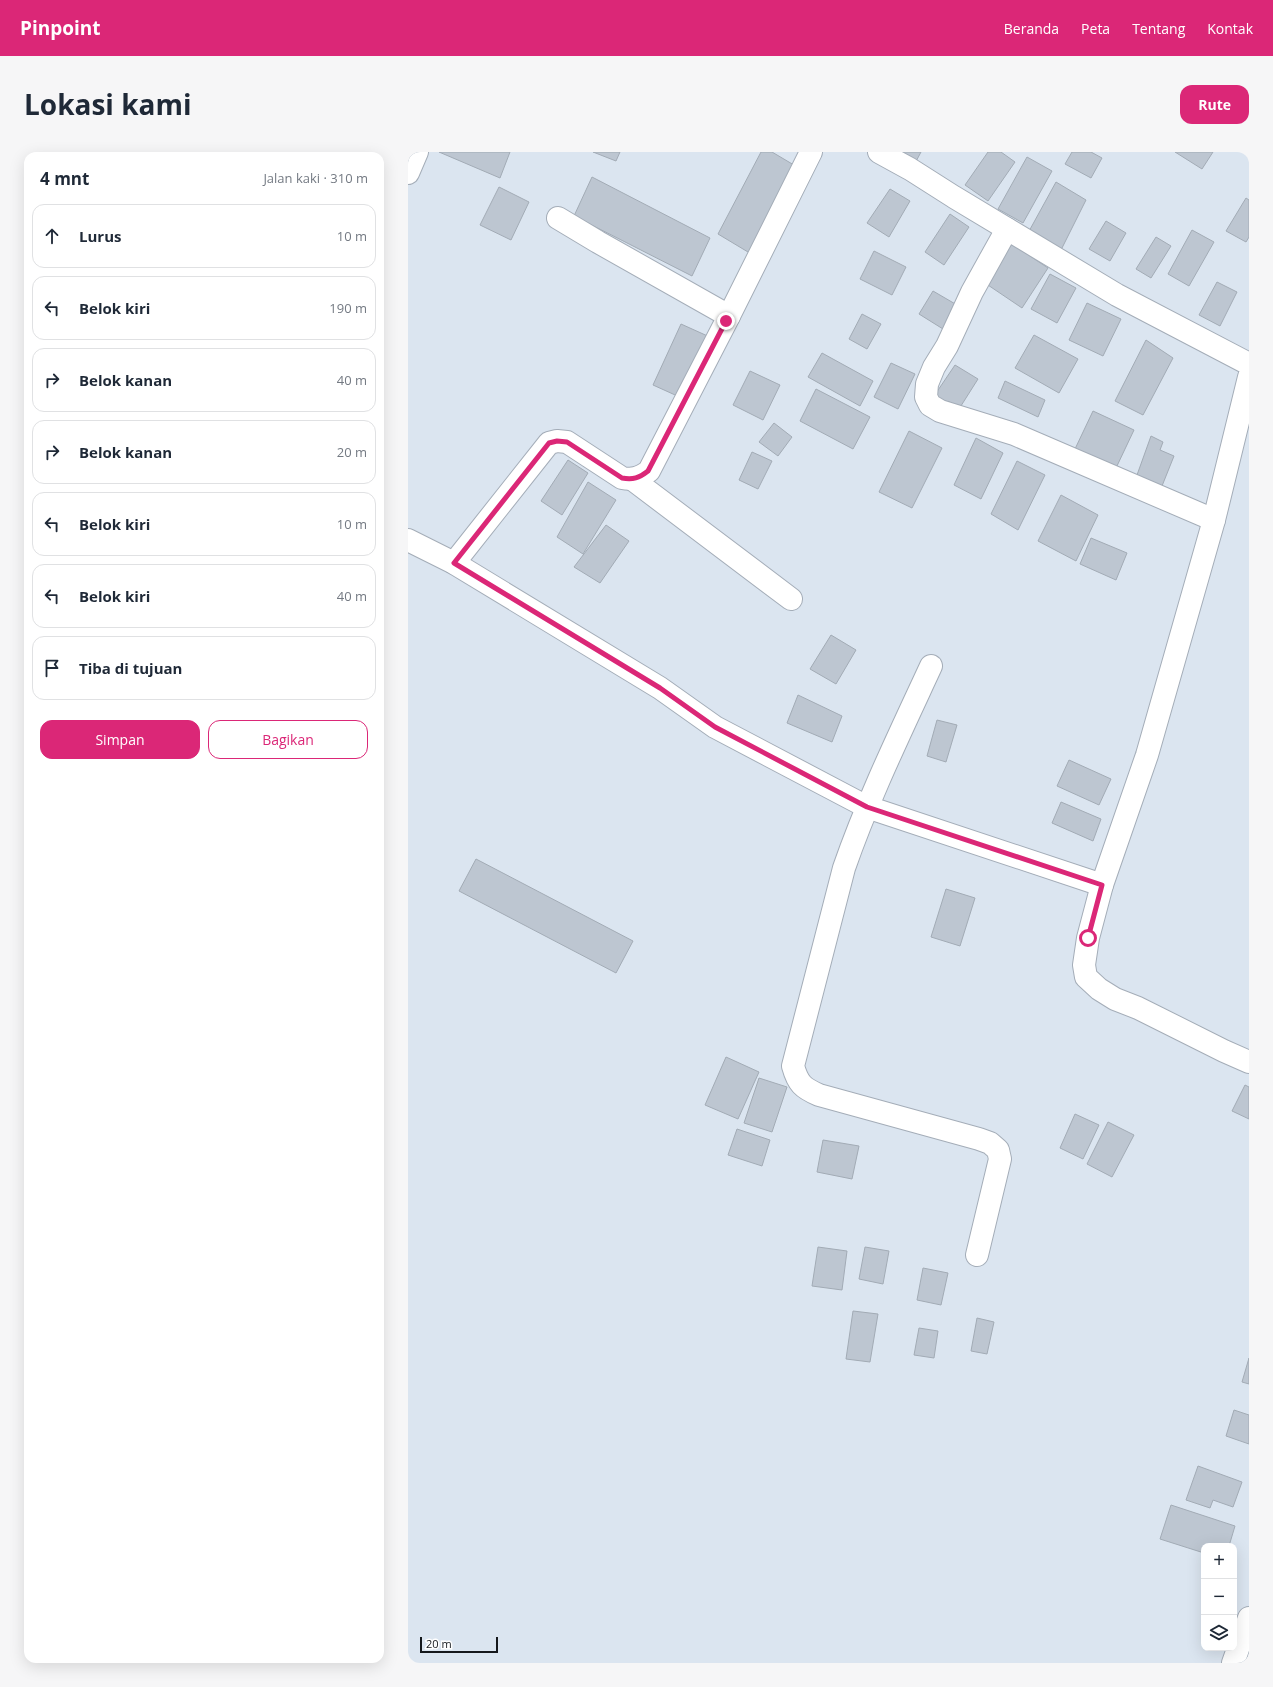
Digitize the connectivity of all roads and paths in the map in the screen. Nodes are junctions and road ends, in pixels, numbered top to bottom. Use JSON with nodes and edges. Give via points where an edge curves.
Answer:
{"nodes":[{"id":1,"x":417,"y":152,"type":"edge"},
{"id":2,"x":811,"y":152,"type":"edge"},
{"id":3,"x":879,"y":152,"type":"edge"},
{"id":4,"x":408,"y":173,"type":"edge"},
{"id":5,"x":558,"y":218,"type":"dead end"},
{"id":6,"x":1007,"y":229,"type":"junction"},
{"id":7,"x":729,"y":316,"type":"junction"},
{"id":8,"x":1249,"y":364,"type":"edge"},
{"id":9,"x":1249,"y":377,"type":"edge"},
{"id":10,"x":632,"y":480,"type":"junction"},
{"id":11,"x":1214,"y":520,"type":"junction"},
{"id":12,"x":408,"y":540,"type":"edge"},
{"id":13,"x":454,"y":563,"type":"junction"},
{"id":14,"x":791,"y":599,"type":"dead end"},
{"id":15,"x":931,"y":666,"type":"dead end"},
{"id":16,"x":867,"y":807,"type":"junction"},
{"id":17,"x":1102,"y":885,"type":"junction"},
{"id":18,"x":1249,"y":1062,"type":"edge"},
{"id":19,"x":977,"y":1255,"type":"dead end"},
{"id":20,"x":1249,"y":1618,"type":"edge"},
{"id":21,"x":1233,"y":1663,"type":"edge"}],
"edges":[{"from":1,"to":4,"type":"street"},
{"from":2,"to":7,"type":"street"},
{"from":3,"to":6,"type":"street"},
{"from":5,"to":7,"type":"street"},
{"from":6,"to":8,"type":"street","via":[[1117,295]]},
{"from":6,"to":11,"type":"street","via":[[934,367],[927,384],[926,397],[930,405],[940,411],[1014,434]]},
{"from":7,"to":10,"type":"street","via":[[648,471]]},
{"from":9,"to":11,"type":"street"},
{"from":10,"to":13,"type":"street","via":[[622,478],[567,442],[549,443]]},
{"from":10,"to":14,"type":"street"},
{"from":11,"to":17,"type":"street","via":[[1149,748]]},
{"from":12,"to":13,"type":"street"},
{"from":13,"to":16,"type":"street","via":[[660,688],[715,727]]},
{"from":15,"to":16,"type":"street"},
{"from":16,"to":17,"type":"street"},
{"from":16,"to":19,"type":"street","via":[[844,868],[793,1066],[799,1083],[806,1090],[979,1139],[990,1143],[998,1150],[1000,1159]]},
{"from":17,"to":18,"type":"street","via":[[1088,938],[1084,965],[1086,977],[1115,999]]},
{"from":20,"to":21,"type":"street"}]}
